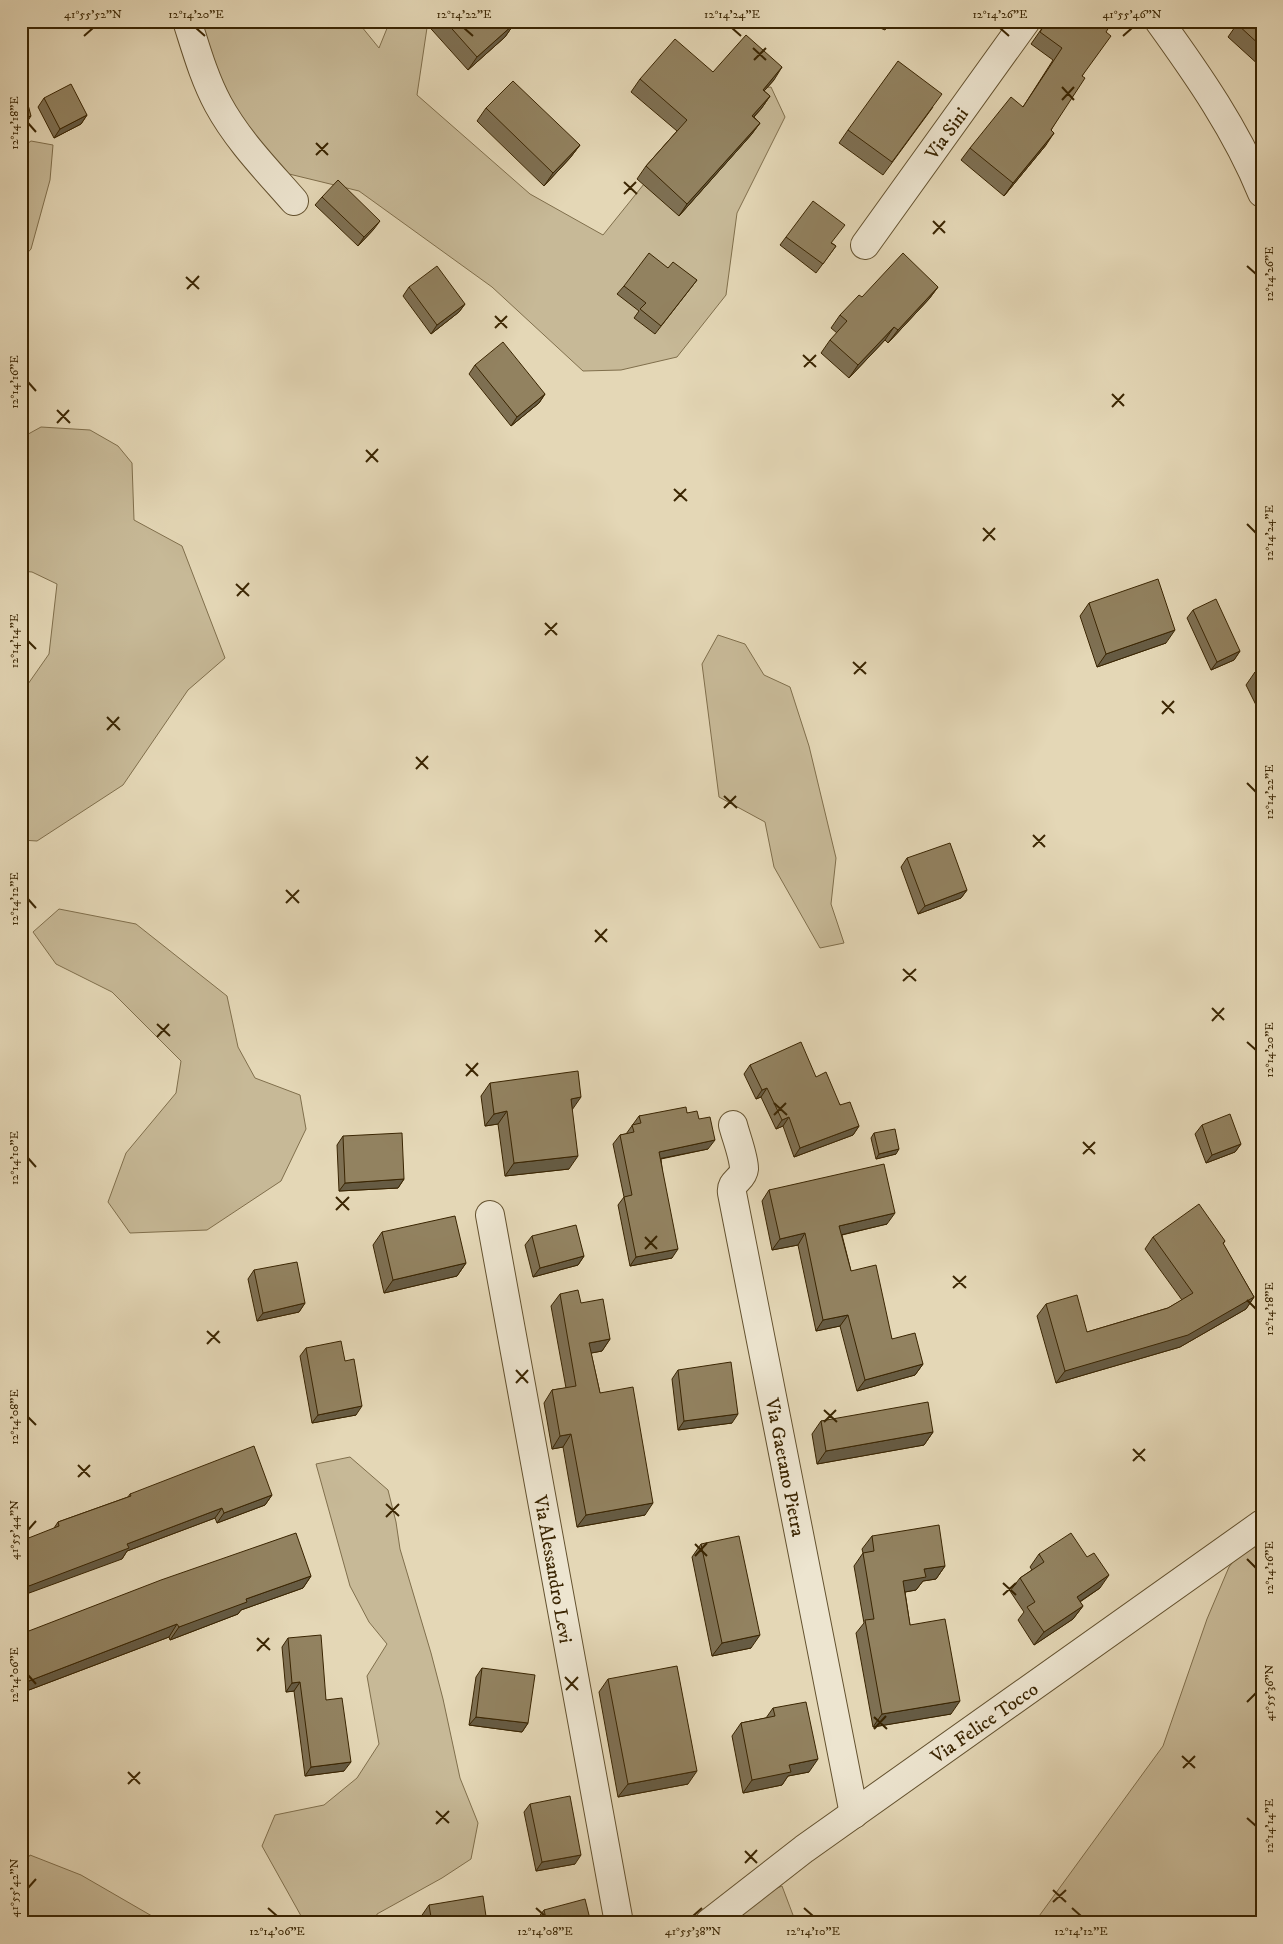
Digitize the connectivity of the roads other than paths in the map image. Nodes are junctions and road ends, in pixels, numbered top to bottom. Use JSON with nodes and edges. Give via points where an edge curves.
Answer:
{"nodes":[{"id":1,"x":187,"y":21,"type":"edge"},
{"id":2,"x":1026,"y":21,"type":"edge"},
{"id":3,"x":1159,"y":21,"type":"edge"},
{"id":4,"x":1262,"y":193,"type":"edge"},
{"id":5,"x":294,"y":201,"type":"dead end"},
{"id":6,"x":865,"y":245,"type":"dead end"},
{"id":7,"x":733,"y":1125,"type":"dead end"},
{"id":8,"x":490,"y":1215,"type":"dead end"},
{"id":9,"x":1262,"y":1524,"type":"edge"},
{"id":10,"x":854,"y":1814,"type":"junction"},
{"id":11,"x":619,"y":1923,"type":"edge"},
{"id":12,"x":709,"y":1923,"type":"edge"}],
"edges":[{"from":1,"to":5,"type":"street","via":[[211,89],[228,121]]},
{"from":2,"to":6,"type":"street","name":"Via Sini"},
{"from":3,"to":4,"type":"street","via":[[1234,134]]},
{"from":7,"to":10,"type":"street","name":"Via Gaetano Pietra","via":[[744,1168],[733,1184],[732,1193]]},
{"from":8,"to":11,"type":"street","name":"Via Alessandro Levi"},
{"from":9,"to":10,"type":"street","name":"Via Felice Tocco"},
{"from":10,"to":12,"type":"street","name":"Via Felice Tocco","via":[[774,1871]]}]}
